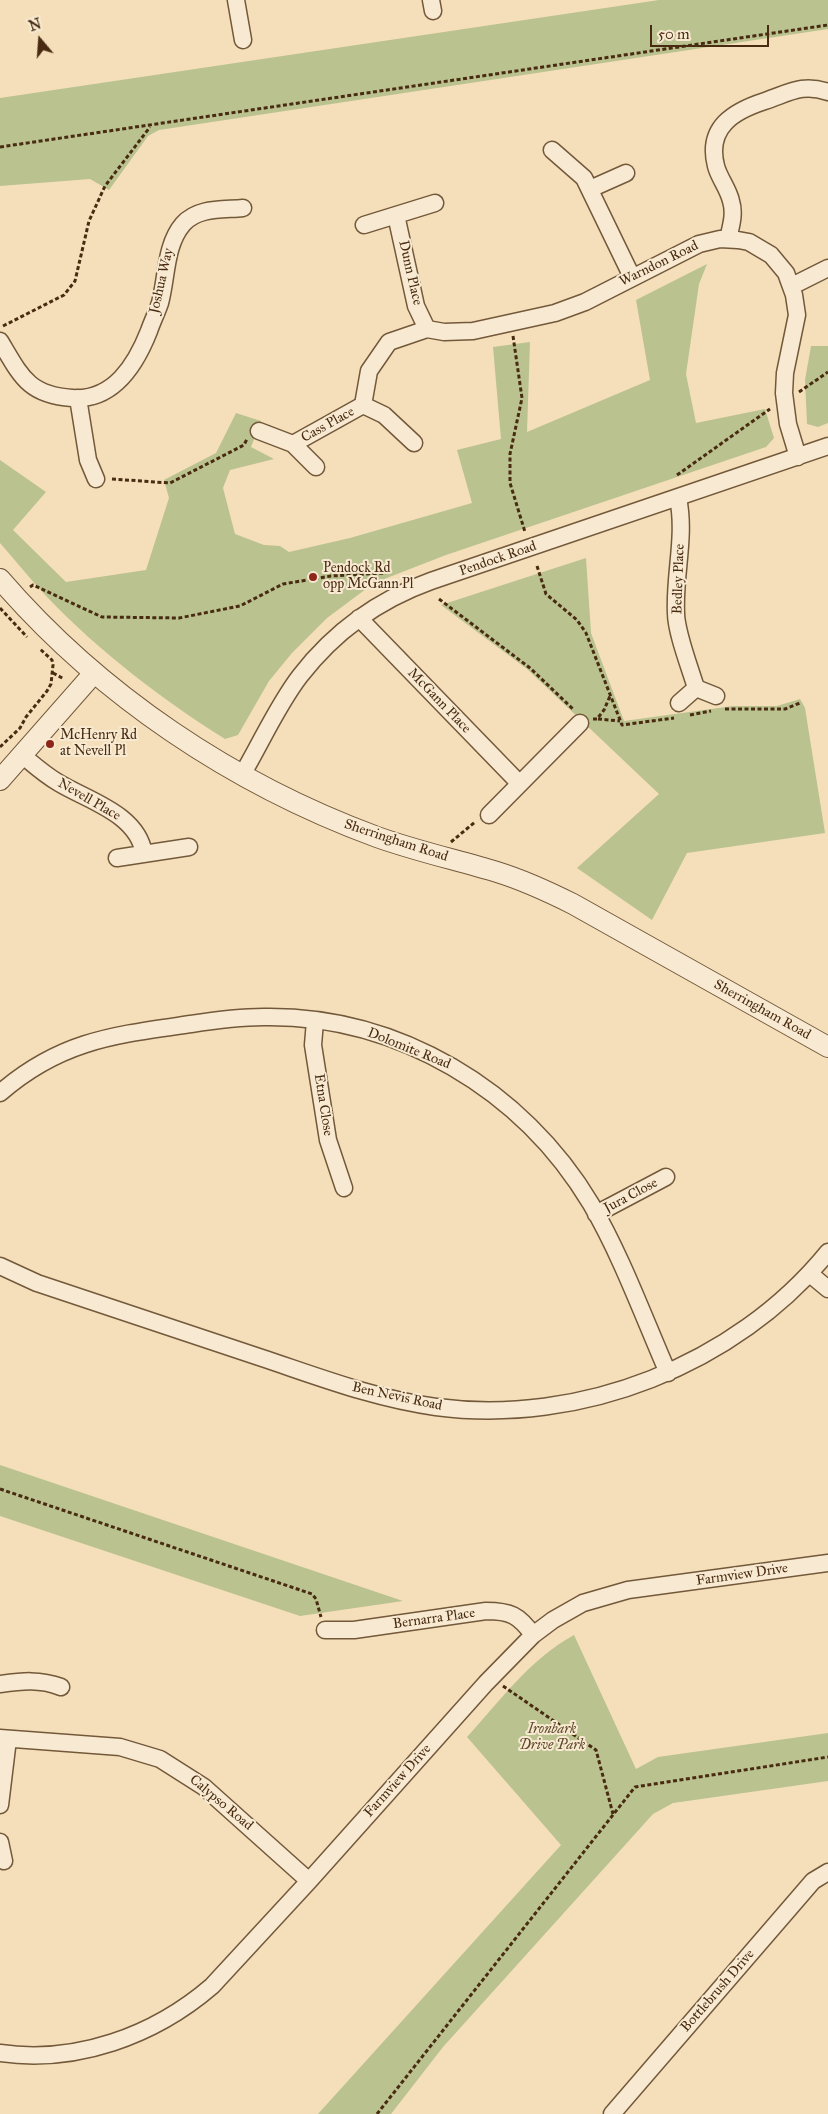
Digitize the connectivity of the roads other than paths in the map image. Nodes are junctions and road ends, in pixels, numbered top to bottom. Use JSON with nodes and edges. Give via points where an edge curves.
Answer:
{"nodes":[{"id":1,"x":236,"y":0,"type":"edge"},
{"id":2,"x":243,"y":40,"type":"dead end"},
{"id":3,"x":828,"y":92,"type":"edge"},
{"id":4,"x":552,"y":150,"type":"dead end"},
{"id":5,"x":626,"y":173,"type":"dead end"},
{"id":6,"x":590,"y":190,"type":"junction"},
{"id":7,"x":435,"y":203,"type":"dead end"},
{"id":8,"x":243,"y":208,"type":"dead end"},
{"id":9,"x":396,"y":215,"type":"junction"},
{"id":10,"x":364,"y":225,"type":"dead end"},
{"id":11,"x":728,"y":239,"type":"junction"},
{"id":12,"x":828,"y":268,"type":"edge"},
{"id":13,"x":632,"y":277,"type":"junction"},
{"id":14,"x":792,"y":286,"type":"junction"},
{"id":15,"x":427,"y":329,"type":"junction"},
{"id":16,"x":0,"y":341,"type":"edge"},
{"id":17,"x":78,"y":398,"type":"junction"},
{"id":18,"x":363,"y":405,"type":"junction"},
{"id":19,"x":259,"y":431,"type":"road end"},
{"id":20,"x":414,"y":443,"type":"dead end"},
{"id":21,"x":293,"y":444,"type":"junction"},
{"id":22,"x":828,"y":446,"type":"edge"},
{"id":23,"x":798,"y":457,"type":"junction"},
{"id":24,"x":316,"y":467,"type":"dead end"},
{"id":25,"x":96,"y":478,"type":"road end"},
{"id":26,"x":678,"y":498,"type":"junction"},
{"id":27,"x":0,"y":579,"type":"edge"},
{"id":28,"x":8,"y":603,"type":"edge"},
{"id":29,"x":359,"y":618,"type":"junction"},
{"id":30,"x":94,"y":673,"type":"junction"},
{"id":31,"x":696,"y":688,"type":"junction"},
{"id":32,"x":716,"y":696,"type":"dead end"},
{"id":33,"x":680,"y":712,"type":"road end"},
{"id":34,"x":582,"y":721,"type":"road end"},
{"id":35,"x":22,"y":754,"type":"junction"},
{"id":36,"x":242,"y":775,"type":"junction"},
{"id":37,"x":0,"y":780,"type":"edge"},
{"id":38,"x":520,"y":784,"type":"junction"},
{"id":39,"x":489,"y":815,"type":"road end"},
{"id":40,"x":189,"y":847,"type":"dead end"},
{"id":41,"x":144,"y":854,"type":"junction"},
{"id":42,"x":117,"y":858,"type":"dead end"},
{"id":43,"x":315,"y":1021,"type":"junction"},
{"id":44,"x":828,"y":1047,"type":"edge"},
{"id":45,"x":0,"y":1093,"type":"edge"},
{"id":46,"x":666,"y":1178,"type":"dead end"},
{"id":47,"x":344,"y":1188,"type":"dead end"},
{"id":48,"x":596,"y":1214,"type":"junction"},
{"id":49,"x":828,"y":1252,"type":"edge"},
{"id":50,"x":0,"y":1266,"type":"edge"},
{"id":51,"x":810,"y":1274,"type":"junction"},
{"id":52,"x":828,"y":1289,"type":"edge"},
{"id":53,"x":668,"y":1373,"type":"junction"},
{"id":54,"x":828,"y":1563,"type":"edge"},
{"id":55,"x":325,"y":1630,"type":"road end"},
{"id":56,"x":533,"y":1635,"type":"junction"},
{"id":57,"x":0,"y":1684,"type":"edge"},
{"id":58,"x":61,"y":1687,"type":"dead end"},
{"id":59,"x":4,"y":1738,"type":"edge"},
{"id":60,"x":0,"y":1805,"type":"edge"},
{"id":61,"x":0,"y":1842,"type":"edge"},
{"id":62,"x":4,"y":1861,"type":"dead end"},
{"id":63,"x":828,"y":1872,"type":"edge"},
{"id":64,"x":309,"y":1881,"type":"junction"},
{"id":65,"x":0,"y":2053,"type":"edge"},
{"id":66,"x":612,"y":2114,"type":"edge"}],
"edges":[{"from":1,"to":2,"type":"street"},
{"from":3,"to":11,"type":"street","via":[[806,88],[790,90],[743,108],[723,124],[716,140],[714,157],[731,199],[732,222]]},
{"from":4,"to":6,"type":"street","via":[[581,174]]},
{"from":5,"to":6,"type":"street"},
{"from":6,"to":13,"type":"street"},
{"from":7,"to":9,"type":"street"},
{"from":8,"to":17,"type":"street","name":"Joshua Way","via":[[198,212],[184,223],[172,240],[160,304],[132,367],[106,390]]},
{"from":9,"to":10,"type":"street"},
{"from":9,"to":15,"type":"street","name":"Dunn Place","via":[[416,306]]},
{"from":11,"to":13,"type":"street","name":"Warndon Road","via":[[700,244]]},
{"from":11,"to":14,"type":"street","name":"Warndon Road","via":[[748,242],[771,255]]},
{"from":12,"to":14,"type":"street"},
{"from":13,"to":15,"type":"street","name":"Warndon Road","via":[[571,308],[472,331]]},
{"from":14,"to":23,"type":"street","name":"Warndon Road","via":[[797,315],[785,373],[784,400]]},
{"from":15,"to":18,"type":"street","name":"Cass Place","via":[[389,342],[369,371]]},
{"from":16,"to":17,"type":"street","via":[[28,384],[49,395]]},
{"from":17,"to":25,"type":"street","via":[[88,460]]},
{"from":18,"to":20,"type":"street","name":"Cass Place","via":[[384,415]]},
{"from":18,"to":21,"type":"street","name":"Cass Place"},
{"from":19,"to":21,"type":"street","name":"Cass Place"},
{"from":21,"to":24,"type":"street","name":"Cass Place"},
{"from":22,"to":23,"type":"street","name":"Pendock Road"},
{"from":23,"to":26,"type":"street","name":"Pendock Road"},
{"from":26,"to":29,"type":"street","name":"Pendock Road","via":[[416,587]]},
{"from":26,"to":31,"type":"street","name":"Bedley Place","via":[[681,521],[676,616]]},
{"from":27,"to":28,"type":"street","name":"Sherringham Road"},
{"from":28,"to":30,"type":"street","name":"Sherringham Road"},
{"from":29,"to":36,"type":"street","name":"Pendock Road","via":[[333,640],[300,677]]},
{"from":29,"to":38,"type":"street","name":"McGann Place"},
{"from":30,"to":35,"type":"street"},
{"from":30,"to":36,"type":"street","name":"Sherringham Road","via":[[157,722]]},
{"from":31,"to":32,"type":"street"},
{"from":31,"to":33,"type":"street"},
{"from":34,"to":38,"type":"street"},
{"from":35,"to":37,"type":"street"},
{"from":35,"to":41,"type":"street","name":"Nevell Place","via":[[58,783],[119,817],[138,835]]},
{"from":36,"to":44,"type":"street","name":"Sherringham Road","via":[[328,818],[377,837],[498,872],[556,896]]},
{"from":38,"to":39,"type":"street"},
{"from":40,"to":41,"type":"street"},
{"from":41,"to":42,"type":"street"},
{"from":43,"to":45,"type":"street","name":"Dolomite Road","via":[[245,1017],[104,1037],[46,1060]]},
{"from":43,"to":47,"type":"street","name":"Etna Close","via":[[313,1045],[328,1140]]},
{"from":43,"to":48,"type":"street","name":"Dolomite Road","via":[[356,1028],[396,1041],[436,1058],[483,1086],[523,1118],[556,1153]]},
{"from":46,"to":48,"type":"street","name":"Jura Close"},
{"from":48,"to":53,"type":"street","name":"Dolomite Road"},
{"from":49,"to":51,"type":"street","name":"Ben Nevis Road"},
{"from":50,"to":53,"type":"street","name":"Ben Nevis Road","via":[[37,1283],[343,1385],[418,1404],[489,1410],[542,1407],[625,1389]]},
{"from":51,"to":52,"type":"street"},
{"from":51,"to":53,"type":"street","name":"Ben Nevis Road","via":[[737,1334]]},
{"from":54,"to":56,"type":"street","name":"Farmview Drive","via":[[616,1592],[583,1603]]},
{"from":55,"to":56,"type":"street","name":"Bernarra Place","via":[[354,1630],[504,1611],[521,1620]]},
{"from":56,"to":64,"type":"street","name":"Farmview Drive"},
{"from":57,"to":58,"type":"street","via":[[34,1680]]},
{"from":59,"to":60,"type":"street"},
{"from":59,"to":64,"type":"street","name":"Calypso Road","via":[[120,1747],[160,1759],[204,1787]]},
{"from":61,"to":62,"type":"street"},
{"from":63,"to":66,"type":"street","name":"Bottlebrush Drive","via":[[813,1881]]},
{"from":64,"to":65,"type":"street","name":"Farmview Drive","via":[[212,1986],[180,2011],[123,2039],[87,2049],[48,2055]]}]}
